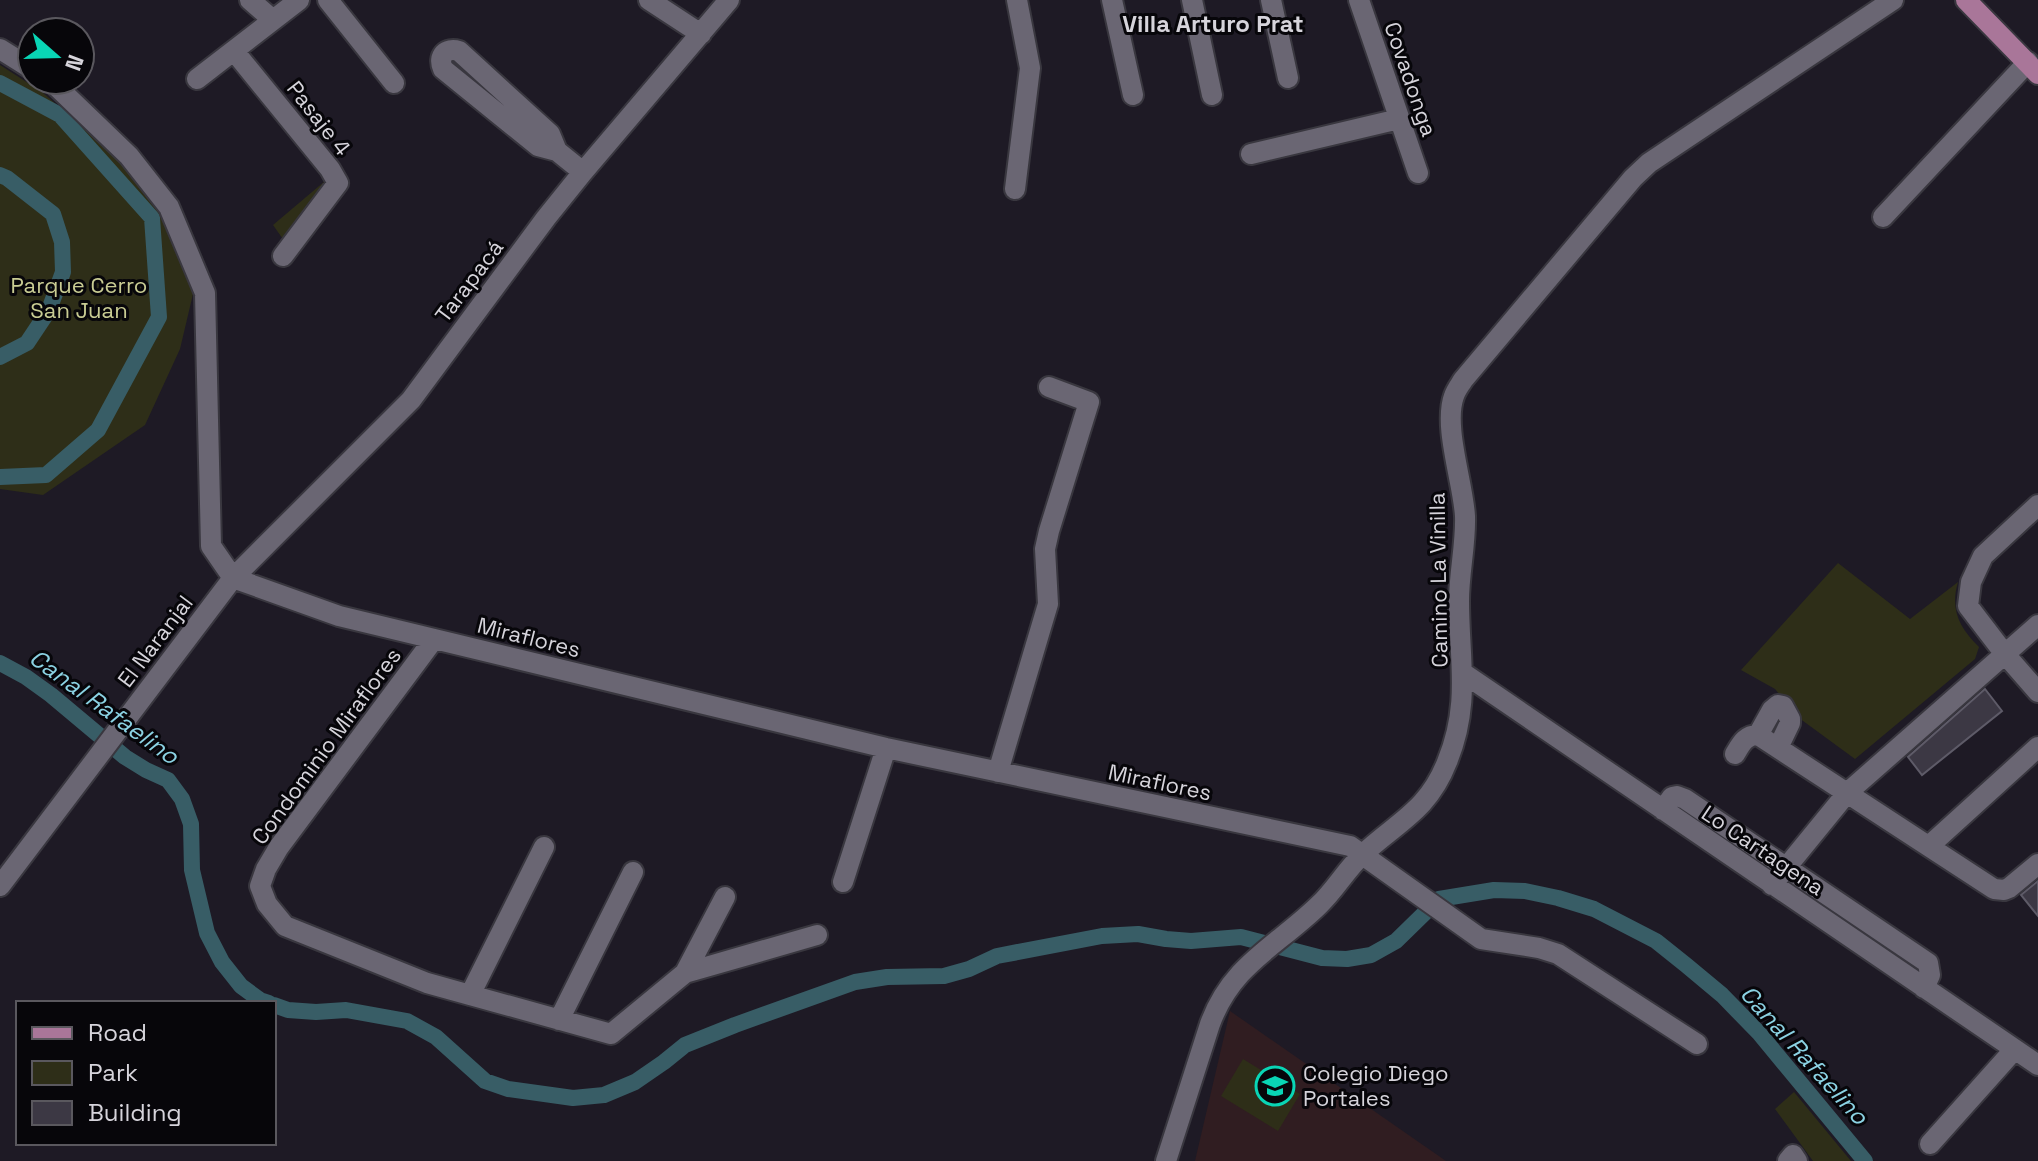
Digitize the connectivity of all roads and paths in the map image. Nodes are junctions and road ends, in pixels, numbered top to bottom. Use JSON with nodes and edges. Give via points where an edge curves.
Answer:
{"nodes":[{"id":1,"x":250,"y":0,"type":"edge"},
{"id":2,"x":299,"y":0,"type":"edge"},
{"id":3,"x":328,"y":0,"type":"edge"},
{"id":4,"x":649,"y":0,"type":"edge"},
{"id":5,"x":729,"y":0,"type":"edge"},
{"id":6,"x":1017,"y":0,"type":"edge"},
{"id":7,"x":1112,"y":0,"type":"edge"},
{"id":8,"x":1192,"y":0,"type":"edge"},
{"id":9,"x":1271,"y":0,"type":"edge"},
{"id":10,"x":1359,"y":0,"type":"edge"},
{"id":11,"x":1893,"y":0,"type":"edge"},
{"id":12,"x":1966,"y":0,"type":"edge"},
{"id":13,"x":273,"y":20,"type":"junction"},
{"id":14,"x":701,"y":34,"type":"junction"},
{"id":15,"x":234,"y":51,"type":"junction"},
{"id":16,"x":2033,"y":68,"type":"edge"},
{"id":17,"x":1288,"y":78,"type":"dead end"},
{"id":18,"x":197,"y":79,"type":"dead end"},
{"id":19,"x":394,"y":83,"type":"dead end"},
{"id":20,"x":1133,"y":95,"type":"dead end"},
{"id":21,"x":1212,"y":95,"type":"dead end"},
{"id":22,"x":67,"y":96,"type":"edge"},
{"id":23,"x":1399,"y":119,"type":"junction"},
{"id":24,"x":557,"y":151,"type":"junction"},
{"id":25,"x":1251,"y":154,"type":"dead end"},
{"id":26,"x":583,"y":172,"type":"junction"},
{"id":27,"x":1418,"y":173,"type":"dead end"},
{"id":28,"x":1015,"y":189,"type":"dead end"},
{"id":29,"x":1883,"y":217,"type":"dead end"},
{"id":30,"x":283,"y":256,"type":"dead end"},
{"id":31,"x":1049,"y":387,"type":"dead end"},
{"id":32,"x":2038,"y":505,"type":"edge"},
{"id":33,"x":233,"y":578,"type":"junction"},
{"id":34,"x":2038,"y":625,"type":"edge"},
{"id":35,"x":434,"y":639,"type":"junction"},
{"id":36,"x":2004,"y":653,"type":"junction"},
{"id":37,"x":1463,"y":673,"type":"junction"},
{"id":38,"x":2038,"y":692,"type":"edge"},
{"id":39,"x":1758,"y":735,"type":"junction"},
{"id":40,"x":2038,"y":747,"type":"edge"},
{"id":41,"x":886,"y":748,"type":"junction"},
{"id":42,"x":1778,"y":748,"type":"junction"},
{"id":43,"x":1735,"y":754,"type":"dead end"},
{"id":44,"x":998,"y":772,"type":"junction"},
{"id":45,"x":1847,"y":793,"type":"junction"},
{"id":46,"x":1663,"y":810,"type":"junction"},
{"id":47,"x":1929,"y":846,"type":"junction"},
{"id":48,"x":544,"y":847,"type":"dead end"},
{"id":49,"x":1362,"y":855,"type":"junction"},
{"id":50,"x":2038,"y":864,"type":"edge"},
{"id":51,"x":1786,"y":867,"type":"junction"},
{"id":52,"x":633,"y":872,"type":"dead end"},
{"id":53,"x":843,"y":882,"type":"dead end"},
{"id":54,"x":1772,"y":885,"type":"junction"},
{"id":55,"x":0,"y":886,"type":"edge"},
{"id":56,"x":725,"y":897,"type":"dead end"},
{"id":57,"x":817,"y":935,"type":"dead end"},
{"id":58,"x":685,"y":973,"type":"junction"},
{"id":59,"x":1924,"y":988,"type":"junction"},
{"id":60,"x":470,"y":995,"type":"junction"},
{"id":61,"x":559,"y":1020,"type":"junction"},
{"id":62,"x":1697,"y":1044,"type":"dead end"},
{"id":63,"x":2014,"y":1050,"type":"junction"},
{"id":64,"x":2038,"y":1065,"type":"edge"},
{"id":65,"x":1930,"y":1144,"type":"dead end"},
{"id":66,"x":1166,"y":1161,"type":"edge"},
{"id":67,"x":1788,"y":1161,"type":"edge"},
{"id":68,"x":1797,"y":1161,"type":"edge"}],
"edges":[{"from":1,"to":13,"type":"street"},
{"from":2,"to":13,"type":"street"},
{"from":3,"to":19,"type":"street"},
{"from":4,"to":14,"type":"street"},
{"from":5,"to":14,"type":"street","name":"Tarapacá"},
{"from":6,"to":28,"type":"street","via":[[1030,68]]},
{"from":7,"to":20,"type":"street"},
{"from":8,"to":21,"type":"street"},
{"from":9,"to":17,"type":"street"},
{"from":10,"to":23,"type":"street","name":"Covadonga"},
{"from":11,"to":37,"type":"street","name":"Camino La Vinilla","via":[[1649,163],[1463,380],[1451,412],[1465,516],[1459,599]]},
{"from":12,"to":16,"type":"main road"},
{"from":13,"to":15,"type":"street"},
{"from":14,"to":26,"type":"street","name":"Tarapacá"},
{"from":15,"to":18,"type":"street"},
{"from":15,"to":30,"type":"street","name":"Pasaje 4","via":[[338,183]]},
{"from":16,"to":29,"type":"street"},
{"from":22,"to":33,"type":"street","via":[[129,156],[169,207],[205,293],[211,546]]},
{"from":23,"to":25,"type":"street"},
{"from":23,"to":27,"type":"street","name":"Covadonga"},
{"from":24,"to":24,"type":"street","via":[[538,146],[443,69],[440,62],[447,50],[459,51],[550,134]]},
{"from":24,"to":26,"type":"street"},
{"from":26,"to":33,"type":"street","name":"Tarapacá","via":[[411,400]]},
{"from":31,"to":44,"type":"street","via":[[1089,402],[1045,549],[1048,604]]},
{"from":32,"to":36,"type":"street","via":[[1983,556],[1971,582],[1968,606]]},
{"from":33,"to":35,"type":"street","name":"Miraflores","via":[[339,616]]},
{"from":33,"to":55,"type":"street","name":"El Naranjal"},
{"from":34,"to":36,"type":"street"},
{"from":35,"to":41,"type":"street","name":"Miraflores"},
{"from":35,"to":60,"type":"street","name":"Condominio Miraflores","via":[[279,847],[260,886],[285,926]]},
{"from":36,"to":38,"type":"street"},
{"from":36,"to":45,"type":"street"},
{"from":37,"to":46,"type":"street","name":"Lo Cartagena"},
{"from":37,"to":49,"type":"street","name":"Camino La Vinilla","via":[[1458,729],[1440,778],[1421,806]]},
{"from":39,"to":42,"type":"street"},
{"from":39,"to":42,"type":"street","via":[[1772,710],[1783,706],[1790,723]]},
{"from":39,"to":43,"type":"street","via":[[1745,739]]},
{"from":40,"to":47,"type":"street"},
{"from":41,"to":44,"type":"street","name":"Miraflores"},
{"from":41,"to":53,"type":"street"},
{"from":42,"to":45,"type":"street"},
{"from":44,"to":49,"type":"street","name":"Miraflores","via":[[1350,846]]},
{"from":45,"to":47,"type":"street"},
{"from":45,"to":51,"type":"street"},
{"from":46,"to":51,"type":"street","via":[[1677,796]]},
{"from":46,"to":54,"type":"street","name":"Lo Cartagena"},
{"from":47,"to":50,"type":"street","via":[[1998,890],[2009,888]]},
{"from":48,"to":60,"type":"street"},
{"from":49,"to":62,"type":"street","name":"Miraflores","via":[[1481,939],[1558,954]]},
{"from":49,"to":66,"type":"street","name":"Camino La Vinilla","via":[[1322,903],[1229,986],[1217,1005]]},
{"from":51,"to":54,"type":"street"},
{"from":51,"to":59,"type":"street","via":[[1928,963]]},
{"from":52,"to":61,"type":"street"},
{"from":54,"to":59,"type":"street","name":"Lo Cartagena"},
{"from":56,"to":58,"type":"street","name":"Condominio Miraflores"},
{"from":57,"to":58,"type":"street"},
{"from":58,"to":61,"type":"street","name":"Condominio Miraflores","via":[[611,1034]]},
{"from":59,"to":63,"type":"street","name":"Lo Cartagena"},
{"from":60,"to":61,"type":"street","name":"Condominio Miraflores"},
{"from":63,"to":64,"type":"street","name":"Lo Cartagena"},
{"from":63,"to":65,"type":"street"},
{"from":67,"to":68,"type":"street","via":[[1793,1155]]}]}
